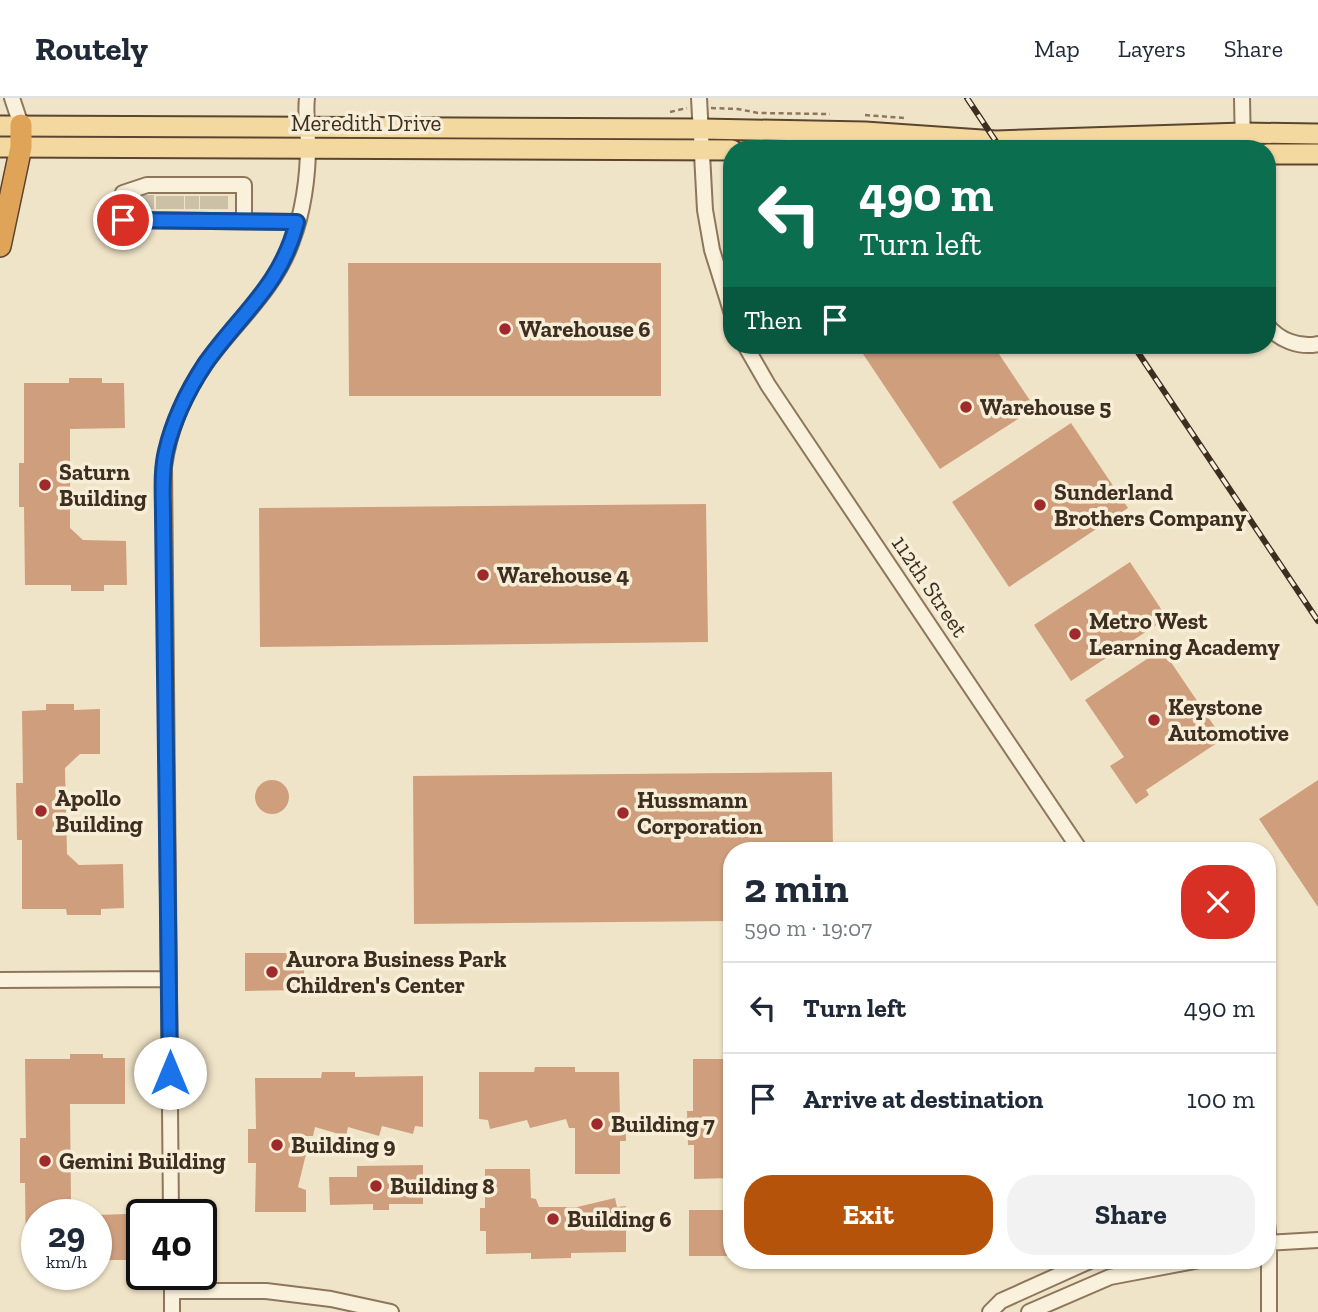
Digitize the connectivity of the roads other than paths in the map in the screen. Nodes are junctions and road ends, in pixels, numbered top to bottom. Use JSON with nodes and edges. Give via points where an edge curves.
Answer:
{"nodes":[{"id":1,"x":12,"y":98,"type":"edge"},
{"id":2,"x":307,"y":98,"type":"edge"},
{"id":3,"x":699,"y":98,"type":"edge"},
{"id":4,"x":1242,"y":98,"type":"edge"},
{"id":5,"x":11,"y":126,"type":"edge"},
{"id":6,"x":307,"y":126,"type":"junction"},
{"id":7,"x":702,"y":129,"type":"junction"},
{"id":8,"x":1318,"y":134,"type":"edge"},
{"id":9,"x":981,"y":140,"type":"edge"},
{"id":10,"x":1243,"y":140,"type":"edge"},
{"id":11,"x":1254,"y":140,"type":"edge"},
{"id":12,"x":11,"y":147,"type":"edge"},
{"id":13,"x":308,"y":148,"type":"junction"},
{"id":14,"x":702,"y":149,"type":"junction"},
{"id":15,"x":723,"y":150,"type":"edge"},
{"id":16,"x":1276,"y":154,"type":"edge"},
{"id":17,"x":1318,"y":154,"type":"edge"},
{"id":18,"x":192,"y":203,"type":"junction"},
{"id":19,"x":244,"y":221,"type":"junction"},
{"id":20,"x":297,"y":222,"type":"junction"},
{"id":21,"x":0,"y":246,"type":"edge"},
{"id":22,"x":723,"y":285,"type":"edge"},
{"id":23,"x":1276,"y":335,"type":"edge"},
{"id":24,"x":1318,"y":344,"type":"edge"},
{"id":25,"x":750,"y":354,"type":"edge"},
{"id":26,"x":1075,"y":842,"type":"edge"},
{"id":27,"x":169,"y":979,"type":"junction"},
{"id":28,"x":0,"y":980,"type":"edge"},
{"id":29,"x":171,"y":1199,"type":"edge"},
{"id":30,"x":1318,"y":1240,"type":"edge"},
{"id":31,"x":1276,"y":1243,"type":"edge"},
{"id":32,"x":1072,"y":1269,"type":"edge"},
{"id":33,"x":1152,"y":1269,"type":"edge"},
{"id":34,"x":1268,"y":1269,"type":"edge"},
{"id":35,"x":172,"y":1291,"type":"joint"},
{"id":36,"x":172,"y":1312,"type":"edge"},
{"id":37,"x":391,"y":1312,"type":"edge"},
{"id":38,"x":990,"y":1312,"type":"edge"},
{"id":39,"x":1029,"y":1312,"type":"edge"},
{"id":40,"x":1269,"y":1312,"type":"edge"}],
"edges":[{"from":1,"to":5,"type":"street"},
{"from":2,"to":6,"type":"street"},
{"from":3,"to":7,"type":"street"},
{"from":4,"to":10,"type":"street"},
{"from":5,"to":6,"type":"main road","name":"Meredith Drive"},
{"from":5,"to":12,"type":"highway"},
{"from":6,"to":7,"type":"main road","name":"Meredith Drive"},
{"from":6,"to":13,"type":"street"},
{"from":7,"to":9,"type":"main road","name":"Meredith Drive"},
{"from":7,"to":14,"type":"street"},
{"from":8,"to":11,"type":"main road","name":"Meredith Drive"},
{"from":12,"to":13,"type":"main road","name":"Meredith Drive"},
{"from":12,"to":21,"type":"highway"},
{"from":13,"to":14,"type":"main road","name":"Meredith Drive"},
{"from":13,"to":20,"type":"street"},
{"from":14,"to":15,"type":"main road","name":"Meredith Drive"},
{"from":14,"to":22,"type":"street","via":[[705,210]]},
{"from":16,"to":17,"type":"main road"},
{"from":18,"to":18,"type":"street","via":[[147,203]]},
{"from":18,"to":19,"type":"street"},
{"from":18,"to":19,"type":"street","via":[[244,185]]},
{"from":19,"to":20,"type":"street"},
{"from":20,"to":27,"type":"street","via":[[292,242],[265,292],[196,379],[166,452]]},
{"from":23,"to":24,"type":"street","via":[[1300,345]]},
{"from":25,"to":26,"type":"street","name":"112th Street"},
{"from":27,"to":28,"type":"street"},
{"from":27,"to":29,"type":"street"},
{"from":30,"to":31,"type":"street"},
{"from":32,"to":38,"type":"street","via":[[1001,1301]]},
{"from":33,"to":39,"type":"street","via":[[1110,1277]]},
{"from":34,"to":40,"type":"street"},
{"from":35,"to":36,"type":"street"},
{"from":35,"to":37,"type":"street","via":[[266,1291]]}]}
